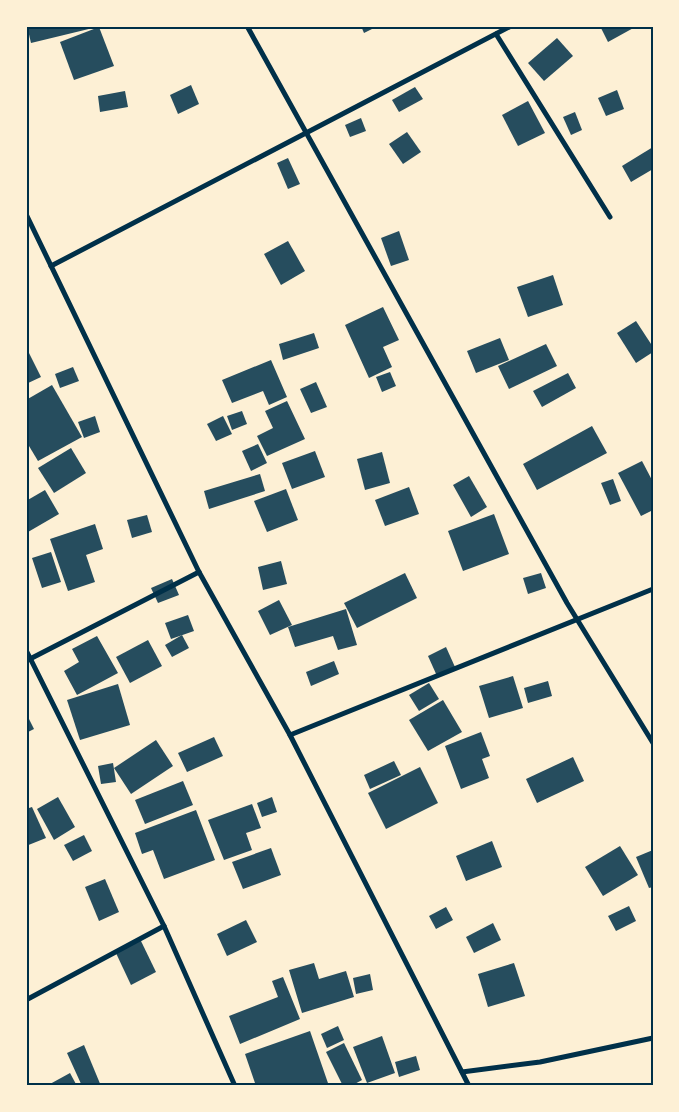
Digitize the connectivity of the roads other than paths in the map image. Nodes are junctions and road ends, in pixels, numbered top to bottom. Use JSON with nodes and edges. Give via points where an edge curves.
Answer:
{"nodes":[{"id":1,"x":247,"y":26,"type":"edge"},
{"id":2,"x":511,"y":26,"type":"edge"},
{"id":3,"x":496,"y":34,"type":"junction"},
{"id":4,"x":306,"y":132,"type":"junction"},
{"id":5,"x":26,"y":214,"type":"edge"},
{"id":6,"x":610,"y":217,"type":"dead end"},
{"id":7,"x":51,"y":266,"type":"junction"},
{"id":8,"x":199,"y":572,"type":"junction"},
{"id":9,"x":653,"y":589,"type":"edge"},
{"id":10,"x":577,"y":619,"type":"junction"},
{"id":11,"x":26,"y":650,"type":"edge"},
{"id":12,"x":28,"y":660,"type":"edge"},
{"id":13,"x":290,"y":735,"type":"junction"},
{"id":14,"x":653,"y":743,"type":"edge"},
{"id":15,"x":164,"y":926,"type":"junction"},
{"id":16,"x":26,"y":1000,"type":"edge"},
{"id":17,"x":653,"y":1038,"type":"edge"},
{"id":18,"x":462,"y":1072,"type":"junction"},
{"id":19,"x":235,"y":1086,"type":"edge"},
{"id":20,"x":469,"y":1086,"type":"edge"}],
"edges":[{"from":1,"to":4,"type":"street"},
{"from":2,"to":3,"type":"street"},
{"from":3,"to":4,"type":"street"},
{"from":3,"to":6,"type":"street"},
{"from":4,"to":7,"type":"street"},
{"from":4,"to":10,"type":"street"},
{"from":5,"to":7,"type":"street"},
{"from":7,"to":8,"type":"street"},
{"from":8,"to":12,"type":"street"},
{"from":8,"to":13,"type":"street"},
{"from":9,"to":10,"type":"street"},
{"from":10,"to":13,"type":"street"},
{"from":10,"to":14,"type":"street"},
{"from":11,"to":12,"type":"street"},
{"from":12,"to":15,"type":"street"},
{"from":13,"to":18,"type":"street"},
{"from":15,"to":16,"type":"street"},
{"from":15,"to":19,"type":"street"},
{"from":17,"to":18,"type":"street","via":[[540,1062]]},
{"from":18,"to":20,"type":"street"}]}
